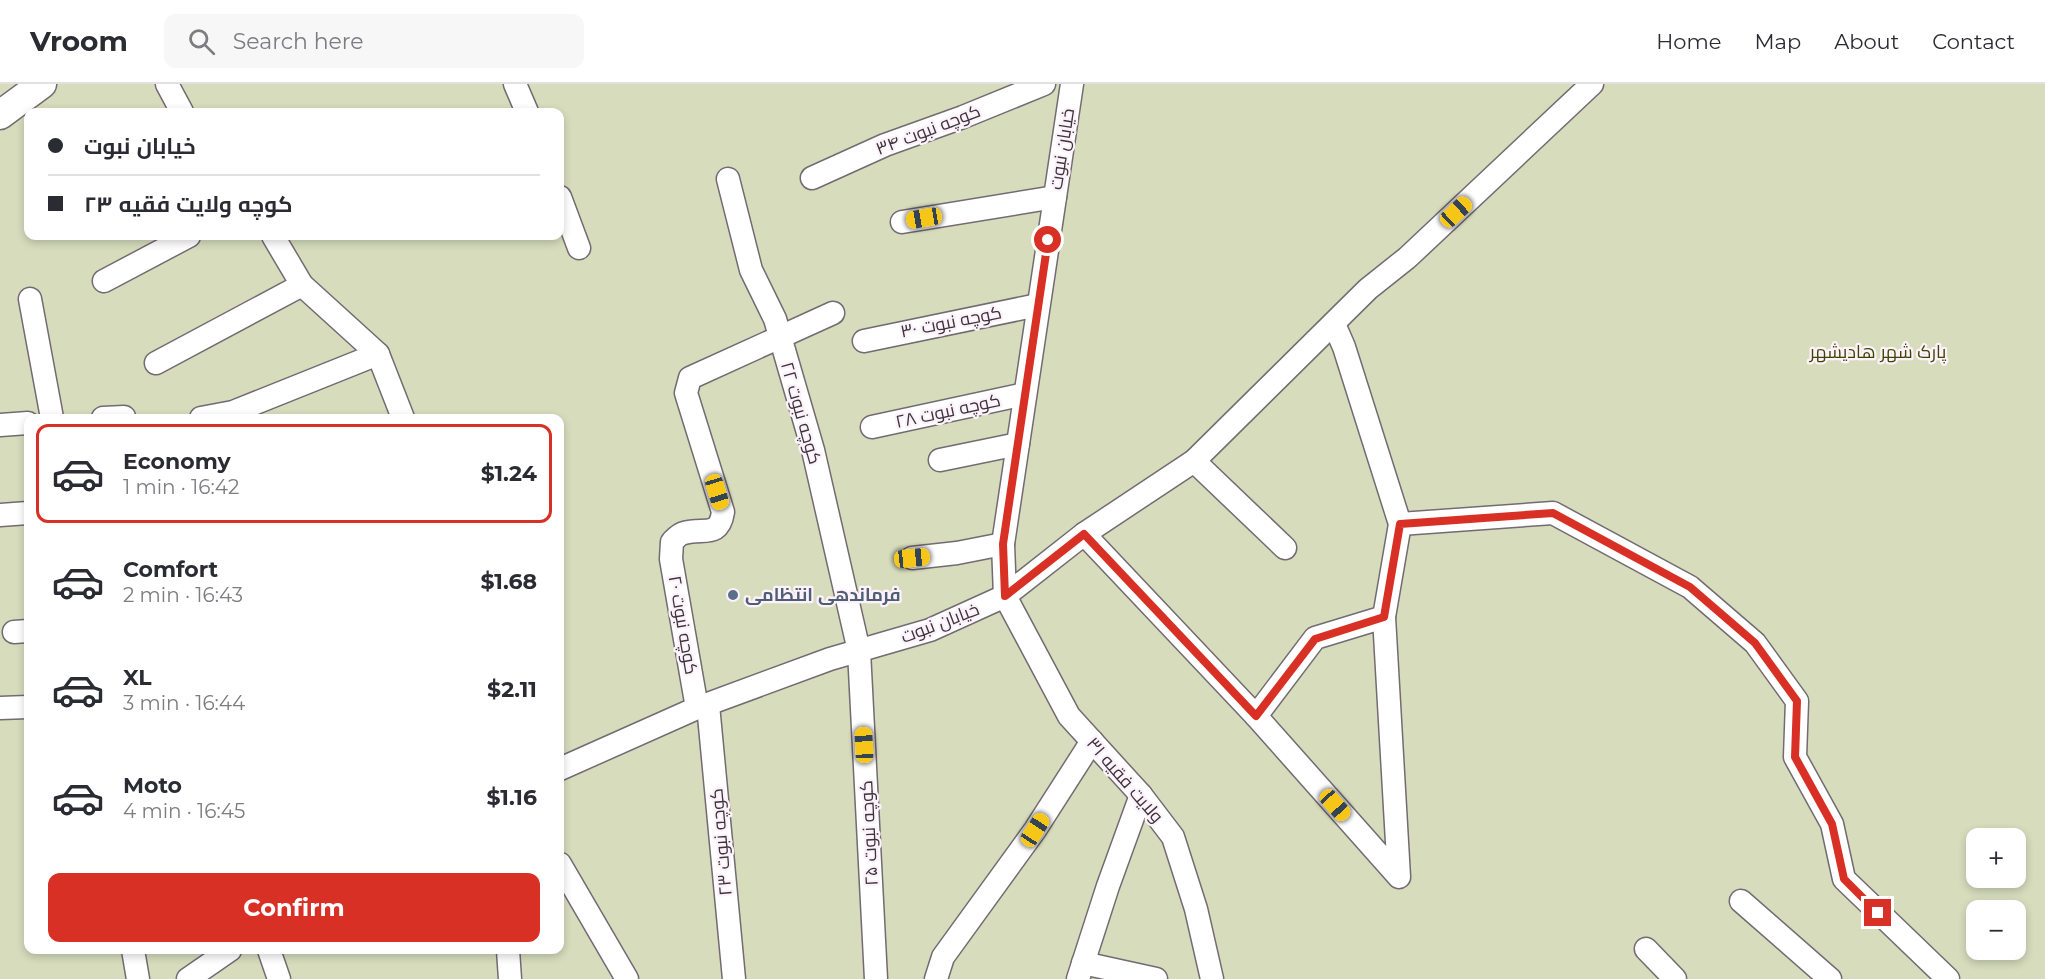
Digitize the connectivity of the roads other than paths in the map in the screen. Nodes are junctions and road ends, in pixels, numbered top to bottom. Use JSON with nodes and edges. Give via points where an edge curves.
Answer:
{"nodes":[{"id":1,"x":42,"y":84,"type":"edge"},
{"id":2,"x":167,"y":84,"type":"edge"},
{"id":3,"x":515,"y":84,"type":"edge"},
{"id":4,"x":1044,"y":84,"type":"edge"},
{"id":5,"x":1072,"y":84,"type":"edge"},
{"id":6,"x":1592,"y":84,"type":"edge"},
{"id":7,"x":180,"y":108,"type":"edge"},
{"id":8,"x":525,"y":108,"type":"edge"},
{"id":9,"x":0,"y":115,"type":"edge"},
{"id":10,"x":812,"y":178,"type":"dead end"},
{"id":11,"x":728,"y":179,"type":"dead end"},
{"id":12,"x":1055,"y":197,"type":"junction"},
{"id":13,"x":564,"y":208,"type":"edge"},
{"id":14,"x":902,"y":222,"type":"dead end"},
{"id":15,"x":182,"y":240,"type":"edge"},
{"id":16,"x":275,"y":240,"type":"edge"},
{"id":17,"x":579,"y":248,"type":"dead end"},
{"id":18,"x":105,"y":281,"type":"dead end"},
{"id":19,"x":302,"y":285,"type":"junction"},
{"id":20,"x":30,"y":299,"type":"dead end"},
{"id":21,"x":1038,"y":305,"type":"junction"},
{"id":22,"x":833,"y":313,"type":"dead end"},
{"id":23,"x":1334,"y":324,"type":"junction"},
{"id":24,"x":780,"y":337,"type":"junction"},
{"id":25,"x":864,"y":341,"type":"dead end"},
{"id":26,"x":378,"y":354,"type":"junction"},
{"id":27,"x":156,"y":363,"type":"dead end"},
{"id":28,"x":1025,"y":394,"type":"junction"},
{"id":29,"x":51,"y":414,"type":"edge"},
{"id":30,"x":222,"y":414,"type":"edge"},
{"id":31,"x":401,"y":414,"type":"edge"},
{"id":32,"x":24,"y":423,"type":"edge"},
{"id":33,"x":0,"y":425,"type":"edge"},
{"id":34,"x":872,"y":427,"type":"dead end"},
{"id":35,"x":1017,"y":444,"type":"junction"},
{"id":36,"x":940,"y":460,"type":"dead end"},
{"id":37,"x":1194,"y":461,"type":"junction"},
{"id":38,"x":24,"y":513,"type":"edge"},
{"id":39,"x":0,"y":515,"type":"edge"},
{"id":40,"x":1400,"y":524,"type":"junction"},
{"id":41,"x":1084,"y":534,"type":"junction"},
{"id":42,"x":1003,"y":544,"type":"junction"},
{"id":43,"x":1285,"y":548,"type":"dead end"},
{"id":44,"x":912,"y":558,"type":"dead end"},
{"id":45,"x":1005,"y":596,"type":"junction"},
{"id":46,"x":1384,"y":617,"type":"junction"},
{"id":47,"x":859,"y":651,"type":"junction"},
{"id":48,"x":703,"y":706,"type":"junction"},
{"id":49,"x":24,"y":707,"type":"edge"},
{"id":50,"x":0,"y":708,"type":"edge"},
{"id":51,"x":1256,"y":716,"type":"junction"},
{"id":52,"x":1092,"y":741,"type":"junction"},
{"id":53,"x":564,"y":762,"type":"edge"},
{"id":54,"x":1141,"y":795,"type":"junction"},
{"id":55,"x":564,"y":871,"type":"edge"},
{"id":56,"x":1741,"y":901,"type":"dead end"},
{"id":57,"x":1646,"y":950,"type":"dead end"},
{"id":58,"x":135,"y":954,"type":"edge"},
{"id":59,"x":224,"y":954,"type":"edge"},
{"id":60,"x":270,"y":954,"type":"edge"},
{"id":61,"x":508,"y":954,"type":"edge"},
{"id":62,"x":1081,"y":971,"type":"edge"},
{"id":63,"x":138,"y":979,"type":"edge"},
{"id":64,"x":188,"y":979,"type":"edge"},
{"id":65,"x":279,"y":979,"type":"edge"},
{"id":66,"x":510,"y":979,"type":"edge"},
{"id":67,"x":627,"y":979,"type":"edge"},
{"id":68,"x":734,"y":979,"type":"edge"},
{"id":69,"x":876,"y":979,"type":"edge"},
{"id":70,"x":936,"y":979,"type":"edge"},
{"id":71,"x":1156,"y":979,"type":"edge"},
{"id":72,"x":1212,"y":979,"type":"edge"},
{"id":73,"x":1675,"y":979,"type":"edge"},
{"id":74,"x":1830,"y":979,"type":"edge"},
{"id":75,"x":1948,"y":979,"type":"edge"}],
"edges":[{"from":1,"to":9,"type":"main road"},
{"from":2,"to":7,"type":"street"},
{"from":3,"to":8,"type":"street"},
{"from":4,"to":10,"type":"street","name":"کوچه نبوت ۳۴","via":[[885,145]]},
{"from":5,"to":12,"type":"street","name":"خیابان نبوت"},
{"from":6,"to":23,"type":"street"},
{"from":11,"to":24,"type":"street","name":"کوچه نبوت ۲۲","via":[[751,270]]},
{"from":12,"to":14,"type":"street"},
{"from":12,"to":21,"type":"street","name":"خیابان نبوت"},
{"from":13,"to":17,"type":"street"},
{"from":15,"to":18,"type":"street"},
{"from":16,"to":19,"type":"street"},
{"from":19,"to":26,"type":"street"},
{"from":19,"to":27,"type":"street"},
{"from":20,"to":29,"type":"street"},
{"from":21,"to":25,"type":"street","name":"کوچه نبوت ۳۰"},
{"from":21,"to":28,"type":"street","name":"خیابان نبوت"},
{"from":22,"to":24,"type":"street"},
{"from":23,"to":37,"type":"street"},
{"from":23,"to":40,"type":"street"},
{"from":24,"to":47,"type":"street","name":"کوچه نبوت ۲۲","via":[[813,450]]},
{"from":24,"to":48,"type":"street","name":"کوچه نبوت ۲۰","via":[[690,378],[686,393],[723,512],[721,522],[712,531],[682,533],[672,542],[671,560]]},
{"from":26,"to":30,"type":"street"},
{"from":26,"to":31,"type":"street"},
{"from":28,"to":34,"type":"street","name":"کوچه نبوت ۲۸"},
{"from":28,"to":35,"type":"street","name":"خیابان نبوت"},
{"from":32,"to":33,"type":"street"},
{"from":35,"to":36,"type":"street"},
{"from":35,"to":42,"type":"street","name":"خیابان نبوت"},
{"from":37,"to":41,"type":"street"},
{"from":37,"to":43,"type":"street"},
{"from":38,"to":39,"type":"street"},
{"from":40,"to":46,"type":"street"},
{"from":40,"to":75,"type":"street","via":[[1553,513],[1690,587],[1755,643],[1797,701],[1795,757],[1832,824],[1844,879]]},
{"from":41,"to":45,"type":"street"},
{"from":41,"to":51,"type":"street"},
{"from":42,"to":44,"type":"street"},
{"from":42,"to":45,"type":"street","name":"خیابان نبوت"},
{"from":45,"to":47,"type":"street","name":"خیابان نبوت","via":[[930,630]]},
{"from":45,"to":52,"type":"street","name":"ولایت فقیه ۳۱","via":[[1069,716]]},
{"from":46,"to":51,"type":"street","via":[[1315,639]]},
{"from":46,"to":51,"type":"street","via":[[1399,877]]},
{"from":47,"to":48,"type":"street","name":"خیابان نبوت"},
{"from":47,"to":69,"type":"street","name":"کوچه نبوت ۲۵"},
{"from":48,"to":53,"type":"street","name":"خیابان نبوت"},
{"from":48,"to":68,"type":"street","name":"کوچه نبوت ۲۳"},
{"from":49,"to":50,"type":"street"},
{"from":52,"to":54,"type":"street","name":"ولایت فقیه ۳۱"},
{"from":52,"to":70,"type":"street","via":[[1035,830],[943,957]]},
{"from":54,"to":62,"type":"street"},
{"from":54,"to":72,"type":"street","name":"ولایت فقیه ۳۱","via":[[1173,837],[1196,909]]},
{"from":55,"to":67,"type":"street"},
{"from":56,"to":74,"type":"street"},
{"from":57,"to":73,"type":"street"},
{"from":58,"to":63,"type":"street"},
{"from":59,"to":64,"type":"street"},
{"from":60,"to":65,"type":"street"},
{"from":61,"to":66,"type":"street"},
{"from":62,"to":71,"type":"street"}]}
